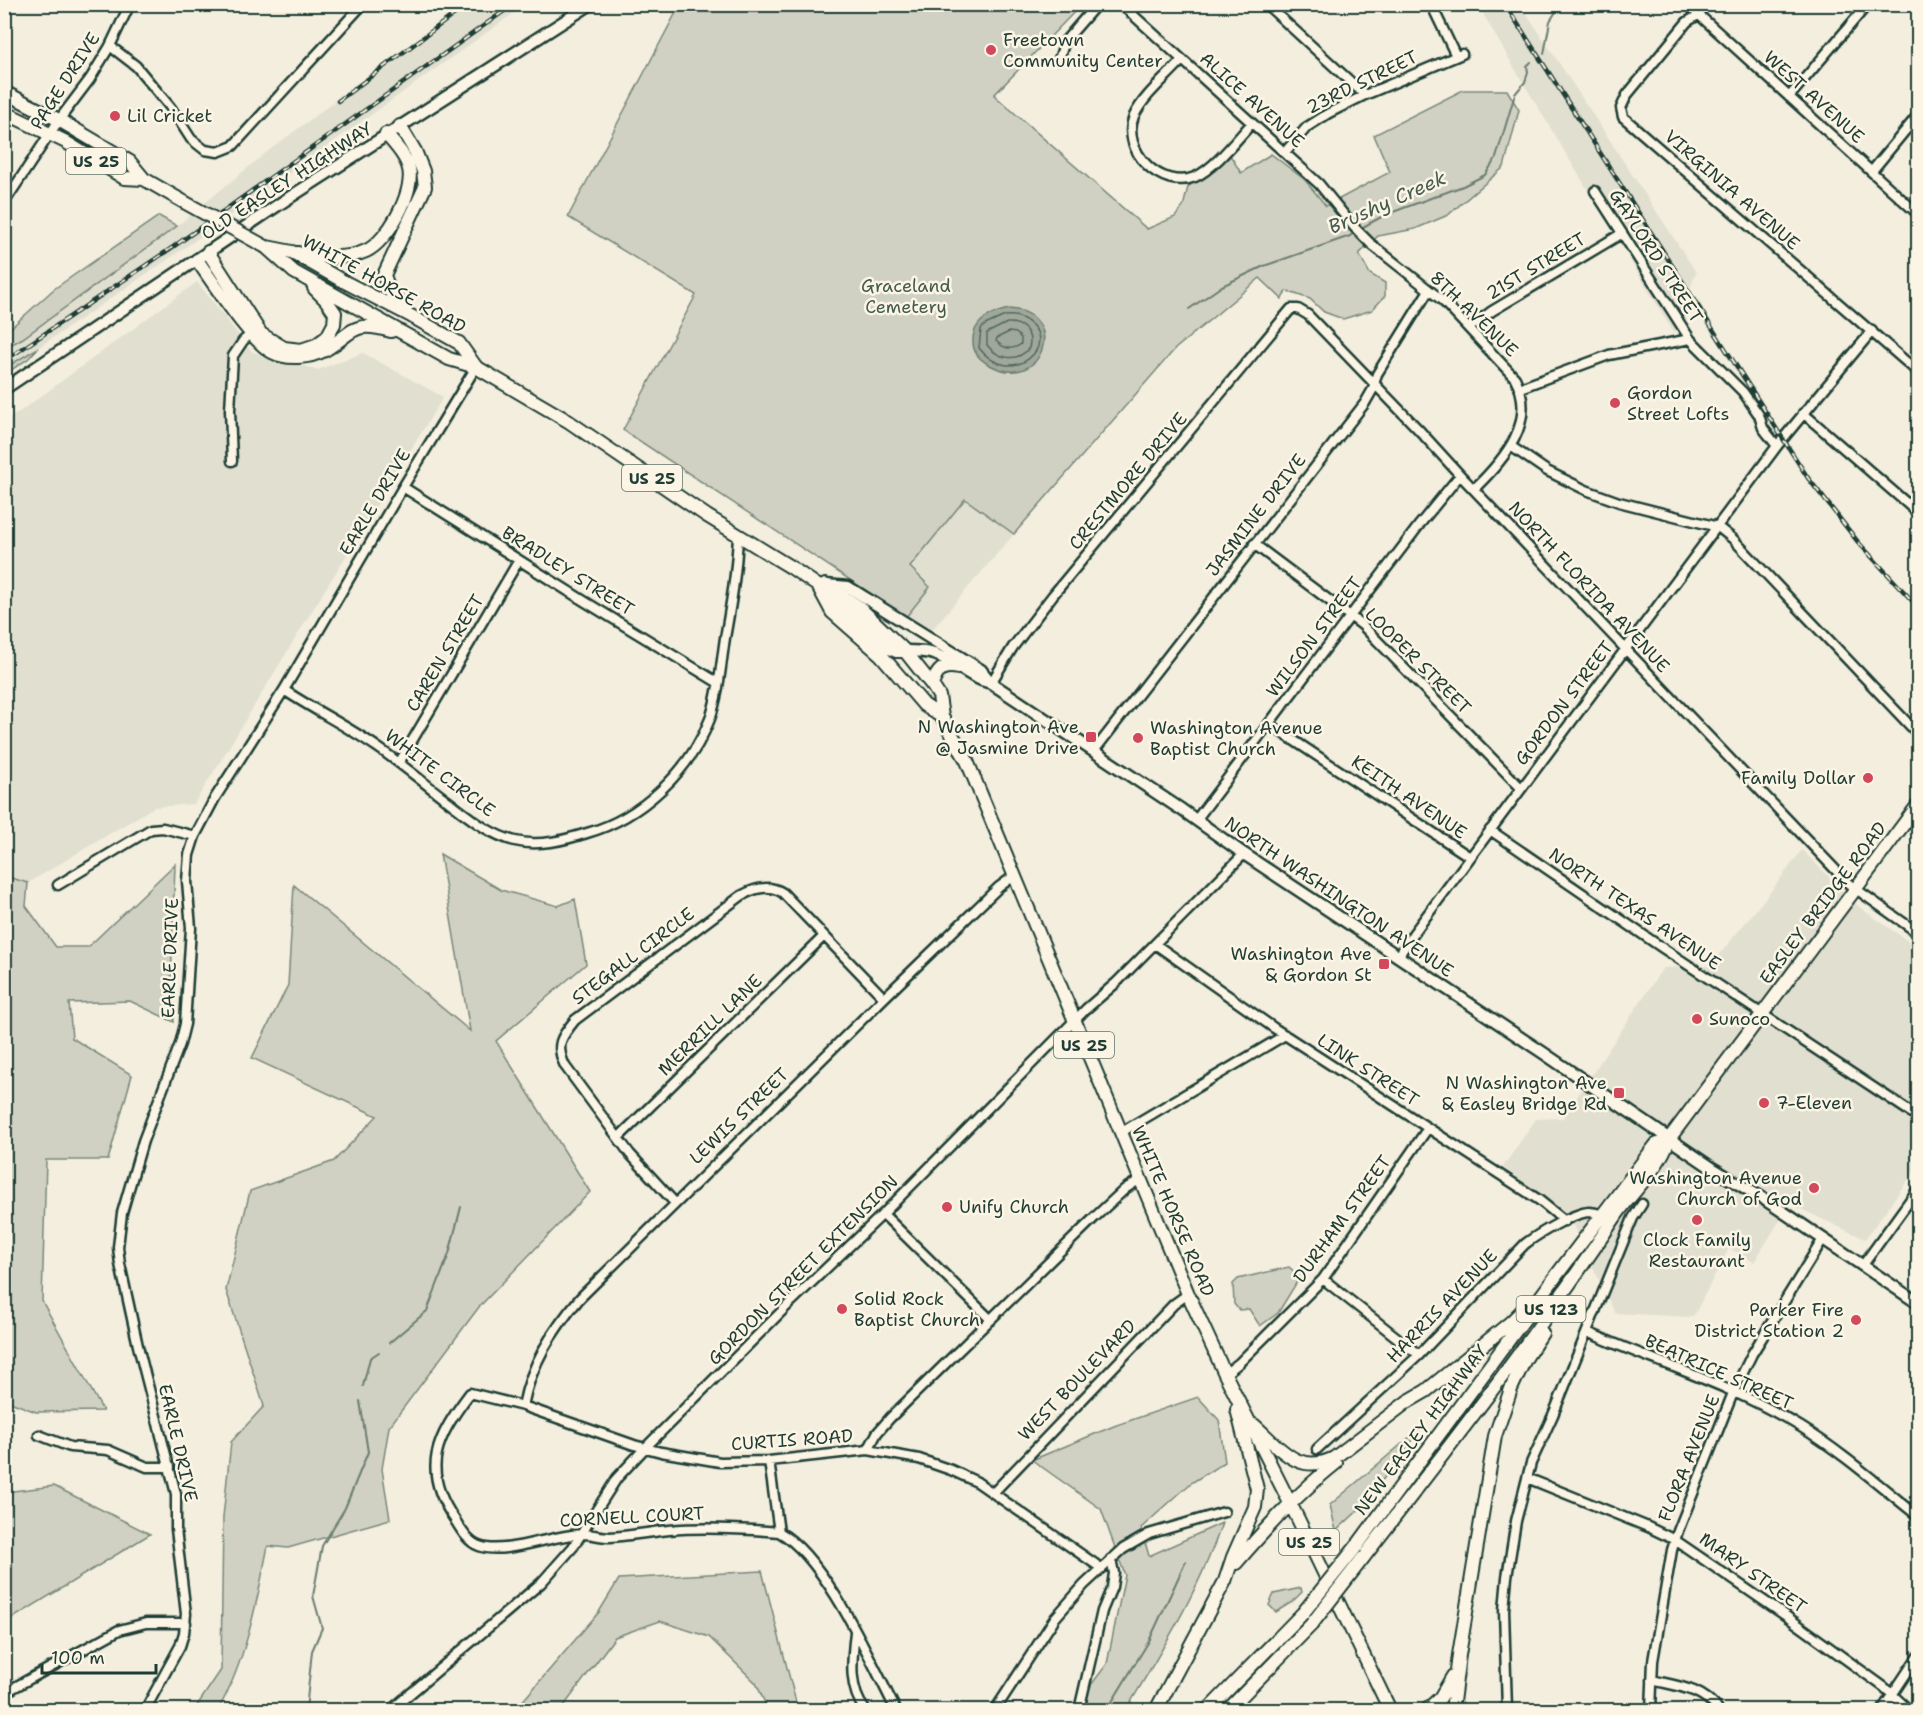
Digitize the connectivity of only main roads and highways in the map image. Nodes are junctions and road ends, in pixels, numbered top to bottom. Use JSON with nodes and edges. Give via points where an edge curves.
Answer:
{"nodes":[{"id":1,"x":591,"y":4,"type":"edge"},
{"id":2,"x":4,"y":92,"type":"edge"},
{"id":3,"x":4,"y":112,"type":"edge"},
{"id":4,"x":400,"y":126,"type":"junction"},
{"id":5,"x":386,"y":134,"type":"junction"},
{"id":6,"x":144,"y":179,"type":"junction"},
{"id":7,"x":266,"y":247,"type":"junction"},
{"id":8,"x":208,"y":252,"type":"junction"},
{"id":9,"x":292,"y":252,"type":"junction"},
{"id":10,"x":196,"y":260,"type":"junction"},
{"id":11,"x":294,"y":272,"type":"junction"},
{"id":12,"x":411,"y":316,"type":"junction"},
{"id":13,"x":254,"y":330,"type":"junction"},
{"id":14,"x":405,"y":335,"type":"junction"},
{"id":15,"x":476,"y":367,"type":"junction"},
{"id":16,"x":4,"y":389,"type":"edge"},
{"id":17,"x":822,"y":585,"type":"junction"},
{"id":18,"x":905,"y":651,"type":"junction"},
{"id":19,"x":959,"y":668,"type":"junction"},
{"id":20,"x":991,"y":683,"type":"junction"},
{"id":21,"x":932,"y":685,"type":"junction"},
{"id":22,"x":942,"y":717,"type":"junction"},
{"id":23,"x":1918,"y":805,"type":"edge"},
{"id":24,"x":1669,"y":1138,"type":"junction"},
{"id":25,"x":1617,"y":1214,"type":"joint"},
{"id":26,"x":1604,"y":1215,"type":"joint"},
{"id":27,"x":1581,"y":1267,"type":"junction"},
{"id":28,"x":1559,"y":1272,"type":"junction"},
{"id":29,"x":1918,"y":1303,"type":"edge"},
{"id":30,"x":1233,"y":1390,"type":"junction"},
{"id":31,"x":1418,"y":1396,"type":"junction"},
{"id":32,"x":1249,"y":1420,"type":"junction"},
{"id":33,"x":1290,"y":1505,"type":"junction"},
{"id":34,"x":1360,"y":1553,"type":"junction"},
{"id":35,"x":1228,"y":1572,"type":"junction"},
{"id":36,"x":1458,"y":1655,"type":"junction"},
{"id":37,"x":1156,"y":1710,"type":"edge"},
{"id":38,"x":1208,"y":1710,"type":"edge"},
{"id":39,"x":1228,"y":1710,"type":"edge"},
{"id":40,"x":1390,"y":1710,"type":"edge"},
{"id":41,"x":1427,"y":1710,"type":"edge"},
{"id":42,"x":1452,"y":1710,"type":"edge"}],
"edges":[{"from":1,"to":4,"type":"main road","name":"OLD EASLEY HIGHWAY"},
{"from":2,"to":6,"type":"highway","name":"WHITE HORSE ROAD","number":"US 25","via":[[130,162]]},
{"from":3,"to":6,"type":"highway","name":"WHITE HORSE ROAD","number":"US 25","via":[[51,134],[124,178]]},
{"from":4,"to":5,"type":"main road","name":"OLD EASLEY HIGHWAY"},
{"from":4,"to":12,"type":"highway","via":[[423,171],[424,187],[384,275],[389,290]]},
{"from":5,"to":8,"type":"main road","name":"OLD EASLEY HIGHWAY"},
{"from":5,"to":9,"type":"highway","via":[[410,171],[404,203],[386,234],[368,251],[344,257]]},
{"from":6,"to":7,"type":"highway","name":"WHITE HORSE ROAD","number":"US 25","bridge":true},
{"from":7,"to":9,"type":"highway","name":"WHITE HORSE ROAD","number":"US 25"},
{"from":7,"to":11,"type":"highway","name":"WHITE HORSE ROAD","number":"US 25"},
{"from":8,"to":10,"type":"main road","name":"OLD EASLEY HIGHWAY"},
{"from":8,"to":13,"type":"highway"},
{"from":9,"to":12,"type":"highway","name":"WHITE HORSE ROAD","number":"US 25"},
{"from":10,"to":13,"type":"highway"},
{"from":10,"to":16,"type":"main road","name":"OLD EASLEY HIGHWAY"},
{"from":11,"to":13,"type":"highway","via":[[335,313],[327,337],[300,350],[284,348]]},
{"from":11,"to":14,"type":"highway","name":"WHITE HORSE ROAD","number":"US 25"},
{"from":12,"to":15,"type":"highway","name":"WHITE HORSE ROAD","number":"US 25","via":[[459,344]]},
{"from":13,"to":14,"type":"highway","via":[[258,341],[272,352],[288,357],[324,351],[358,327]]},
{"from":14,"to":15,"type":"highway","name":"WHITE HORSE ROAD","number":"US 25","via":[[449,359]]},
{"from":15,"to":17,"type":"highway","name":"WHITE HORSE ROAD","number":"US 25","via":[[568,421],[707,516]]},
{"from":17,"to":18,"type":"highway","via":[[888,647]]},
{"from":17,"to":20,"type":"main road","name":"NORTH WASHINGTON AVENUE","via":[[848,587],[981,670]]},
{"from":17,"to":22,"type":"highway","name":"WHITE HORSE ROAD","number":"US 25","via":[[832,612],[881,655],[924,705]]},
{"from":18,"to":19,"type":"main road","name":"NORTH WASHINGTON AVENUE","via":[[936,654]]},
{"from":18,"to":21,"type":"highway","name":"WHITE HORSE ROAD","number":"US 25"},
{"from":19,"to":20,"type":"main road","name":"NORTH WASHINGTON AVENUE","via":[[975,679]]},
{"from":19,"to":21,"type":"highway","via":[[942,669]]},
{"from":20,"to":24,"type":"main road","name":"NORTH WASHINGTON AVENUE"},
{"from":21,"to":22,"type":"highway","name":"WHITE HORSE ROAD","number":"US 25","via":[[939,696]]},
{"from":22,"to":30,"type":"highway","name":"WHITE HORSE ROAD","number":"US 25","via":[[967,760],[1139,1179]]},
{"from":23,"to":24,"type":"highway","name":"EASLEY BRIDGE ROAD","number":"US 123"},
{"from":24,"to":25,"type":"highway","name":"EASLEY BRIDGE ROAD","number":"US 123","via":[[1665,1151]]},
{"from":24,"to":26,"type":"highway","name":"EASLEY BRIDGE ROAD","number":"US 123","via":[[1656,1145]]},
{"from":24,"to":29,"type":"main road","name":"NORTH WASHINGTON AVENUE"},
{"from":25,"to":27,"type":"highway","name":"NEW EASLEY HIGHWAY","number":"US 123"},
{"from":26,"to":28,"type":"highway","name":"NEW EASLEY HIGHWAY","number":"US 123"},
{"from":27,"to":34,"type":"highway","name":"NEW EASLEY HIGHWAY","number":"US 123"},
{"from":27,"to":36,"type":"highway","via":[[1525,1359],[1501,1416],[1491,1453]]},
{"from":28,"to":31,"type":"highway","via":[[1511,1322]]},
{"from":28,"to":34,"type":"highway","name":"NEW EASLEY HIGHWAY","number":"US 123"},
{"from":30,"to":32,"type":"highway","name":"WHITE HORSE ROAD","number":"US 25"},
{"from":30,"to":35,"type":"highway","via":[[1257,1489],[1255,1507]]},
{"from":31,"to":32,"type":"highway","via":[[1334,1458],[1316,1465],[1293,1460]]},
{"from":31,"to":33,"type":"highway","via":[[1307,1486]]},
{"from":32,"to":33,"type":"highway","name":"WHITE HORSE ROAD","number":"US 25"},
{"from":33,"to":35,"type":"highway"},
{"from":33,"to":40,"type":"highway","name":"WHITE HORSE ROAD","number":"US 25"},
{"from":34,"to":38,"type":"highway","name":"NEW EASLEY HIGHWAY","number":"US 123","bridge":true},
{"from":34,"to":39,"type":"highway","name":"NEW EASLEY HIGHWAY","number":"US 123","bridge":true,"via":[[1311,1625]]},
{"from":35,"to":37,"type":"highway"},
{"from":36,"to":41,"type":"highway","via":[[1447,1689]]},
{"from":36,"to":42,"type":"highway"}]}
